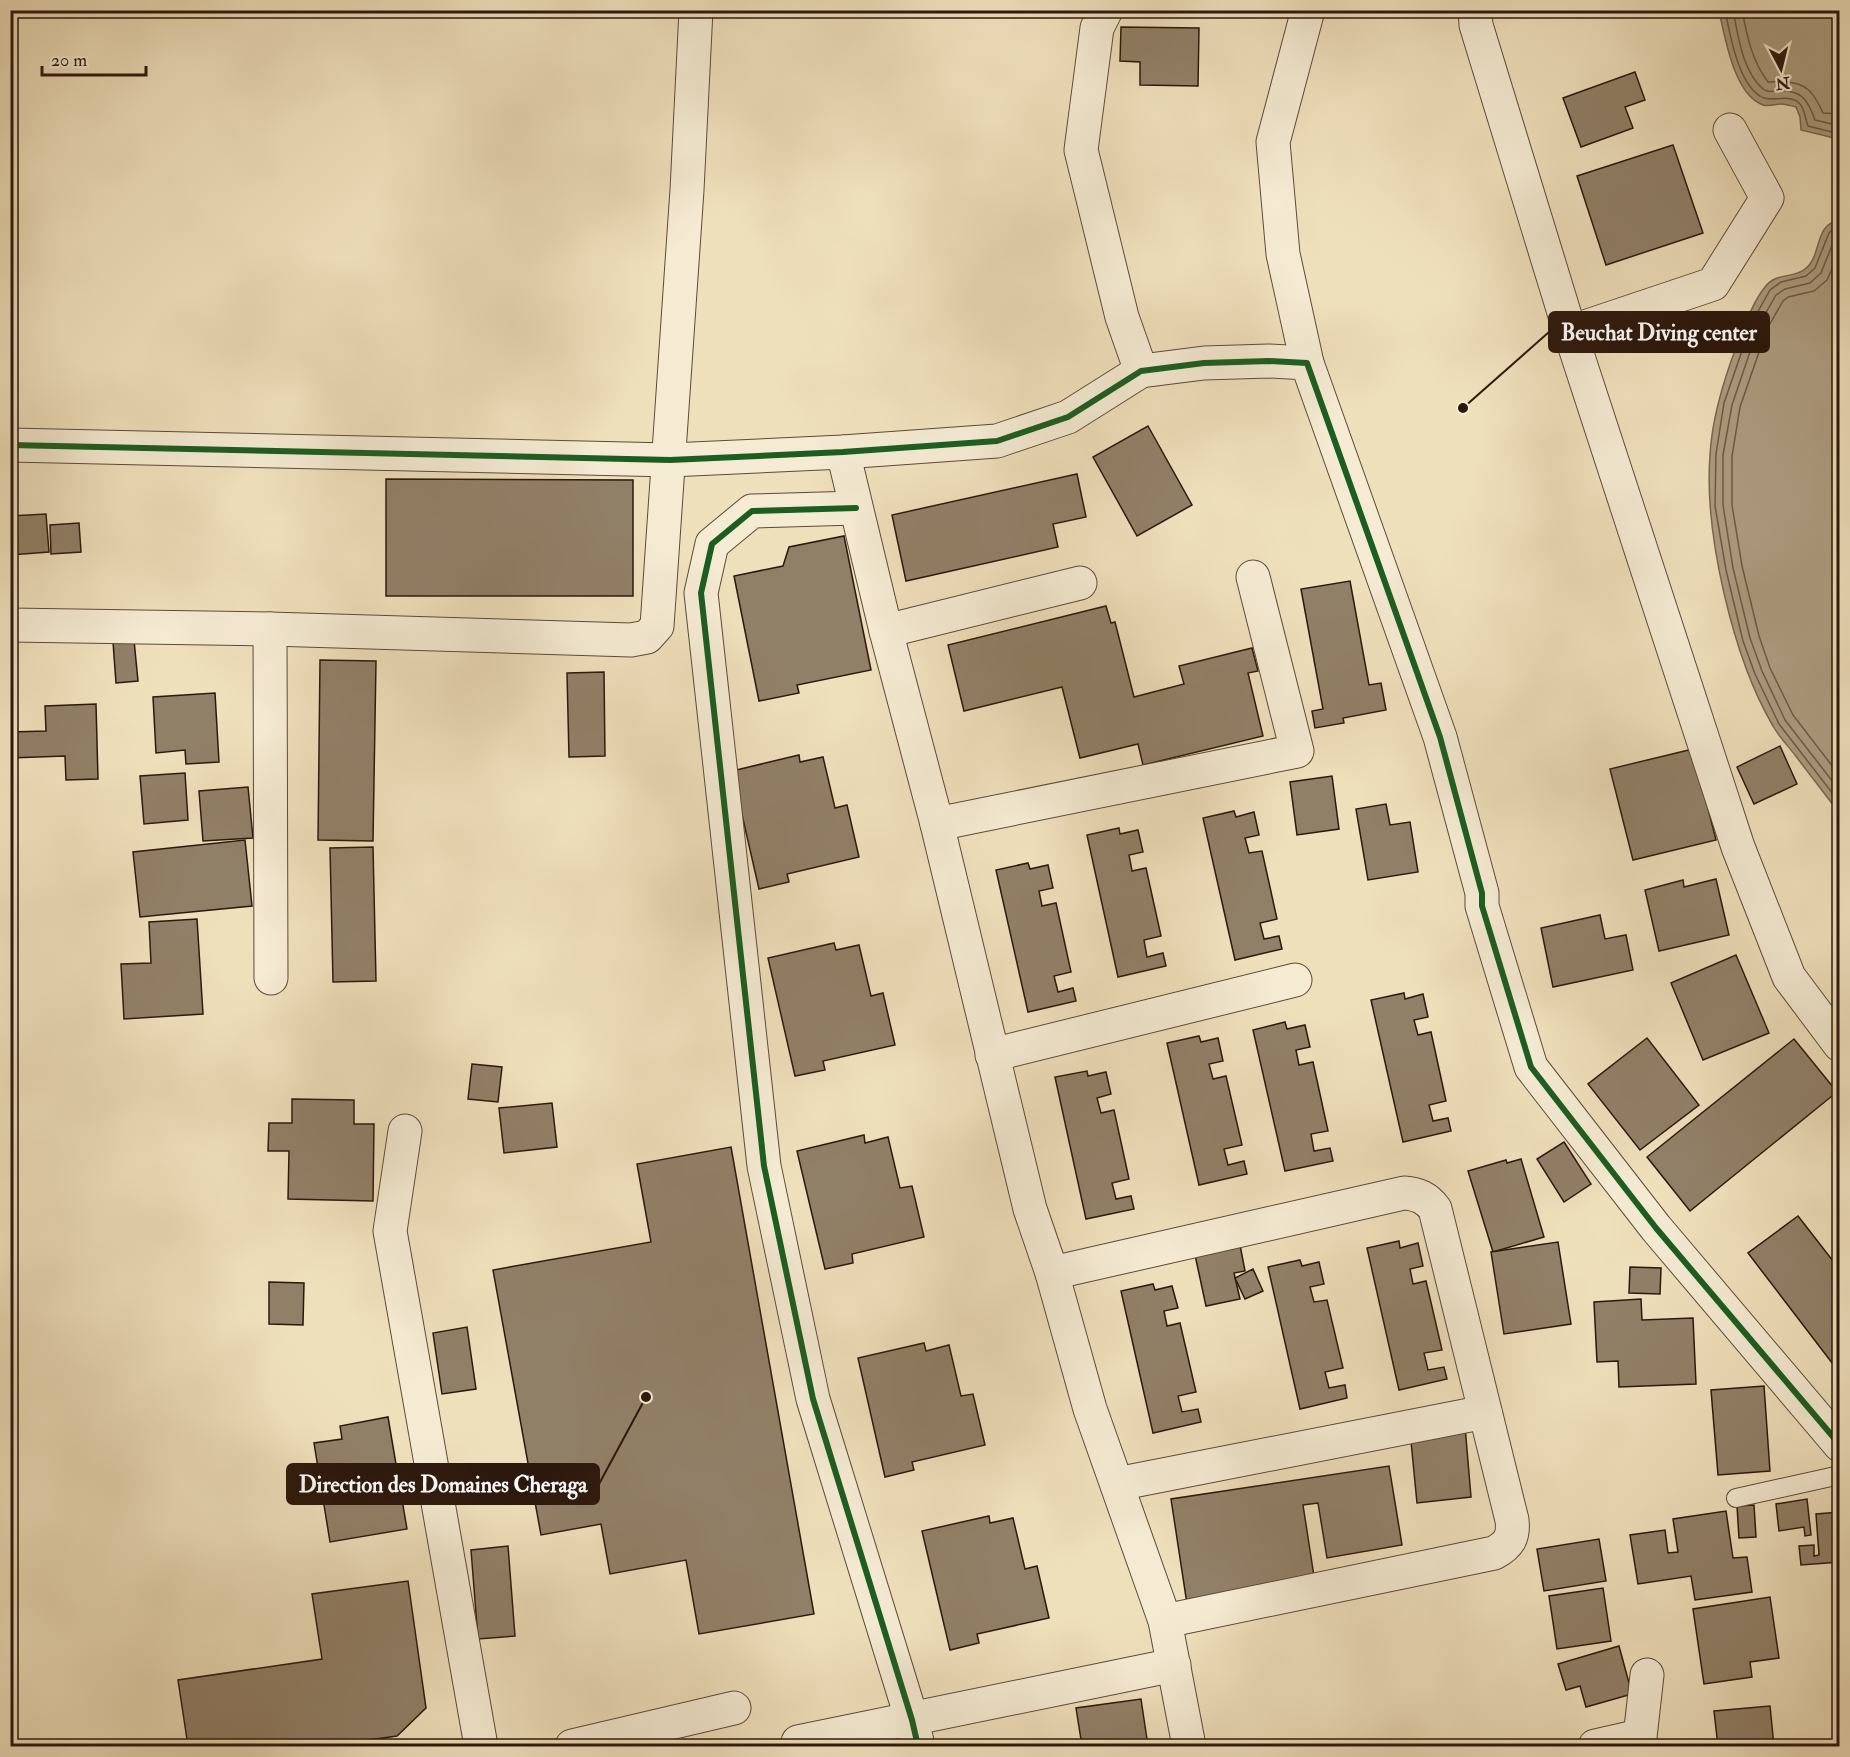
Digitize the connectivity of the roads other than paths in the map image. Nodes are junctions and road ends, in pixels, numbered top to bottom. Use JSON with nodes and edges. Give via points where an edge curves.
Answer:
{"nodes":[{"id":1,"x":696,"y":10,"type":"edge"},
{"id":2,"x":1106,"y":10,"type":"edge"},
{"id":3,"x":1308,"y":10,"type":"edge"},
{"id":4,"x":1475,"y":10,"type":"edge"},
{"id":5,"x":1730,"y":130,"type":"dead end"},
{"id":6,"x":1570,"y":332,"type":"junction"},
{"id":7,"x":1307,"y":363,"type":"junction"},
{"id":8,"x":1141,"y":371,"type":"junction"},
{"id":9,"x":14,"y":444,"type":"edge"},
{"id":10,"x":843,"y":452,"type":"junction"},
{"id":11,"x":670,"y":460,"type":"junction"},
{"id":12,"x":856,"y":508,"type":"junction"},
{"id":13,"x":1253,"y":577,"type":"dead end"},
{"id":14,"x":1080,"y":583,"type":"dead end"},
{"id":15,"x":10,"y":625,"type":"edge"},
{"id":16,"x":270,"y":629,"type":"junction"},
{"id":17,"x":886,"y":631,"type":"junction"},
{"id":18,"x":937,"y":824,"type":"junction"},
{"id":19,"x":271,"y":978,"type":"dead end"},
{"id":20,"x":1295,"y":980,"type":"dead end"},
{"id":21,"x":1839,"y":1045,"type":"edge"},
{"id":22,"x":992,"y":1055,"type":"junction"},
{"id":23,"x":405,"y":1131,"type":"dead end"},
{"id":24,"x":1052,"y":1273,"type":"junction"},
{"id":25,"x":1485,"y":1412,"type":"junction"},
{"id":26,"x":1839,"y":1445,"type":"edge"},
{"id":27,"x":1839,"y":1475,"type":"edge"},
{"id":28,"x":1117,"y":1484,"type":"junction"},
{"id":29,"x":1736,"y":1498,"type":"dead end"},
{"id":30,"x":1165,"y":1621,"type":"junction"},
{"id":31,"x":1174,"y":1665,"type":"junction"},
{"id":32,"x":1647,"y":1676,"type":"dead end"},
{"id":33,"x":734,"y":1708,"type":"dead end"},
{"id":34,"x":915,"y":1733,"type":"edge"},
{"id":35,"x":1639,"y":1741,"type":"edge"},
{"id":36,"x":798,"y":1742,"type":"dead end"},
{"id":37,"x":481,"y":1746,"type":"edge"},
{"id":38,"x":572,"y":1746,"type":"edge"},
{"id":39,"x":1189,"y":1746,"type":"edge"},
{"id":40,"x":1595,"y":1746,"type":"edge"}],
"edges":[{"from":1,"to":11,"type":"street"},
{"from":2,"to":8,"type":"street","via":[[1097,28],[1081,150],[1122,317]]},
{"from":3,"to":7,"type":"street","via":[[1273,142],[1283,254]]},
{"from":4,"to":6,"type":"street","via":[[1476,25]]},
{"from":5,"to":6,"type":"street","via":[[1767,198],[1713,284]]},
{"from":6,"to":21,"type":"street","via":[[1738,847],[1789,977]]},
{"from":7,"to":8,"type":"street","via":[[1204,363]]},
{"from":7,"to":26,"type":"street","via":[[1440,737],[1482,893],[1482,906],[1532,1067],[1656,1228]]},
{"from":8,"to":10,"type":"street","via":[[1068,417],[997,441]]},
{"from":9,"to":11,"type":"street"},
{"from":10,"to":11,"type":"street"},
{"from":10,"to":12,"type":"street"},
{"from":11,"to":16,"type":"street","via":[[657,626],[647,637],[631,640]]},
{"from":12,"to":17,"type":"street"},
{"from":12,"to":34,"type":"street","via":[[752,511],[712,544],[701,593],[764,1166],[813,1400]]},
{"from":13,"to":18,"type":"street","via":[[1297,751]]},
{"from":14,"to":17,"type":"street"},
{"from":15,"to":16,"type":"street"},
{"from":16,"to":19,"type":"street"},
{"from":17,"to":18,"type":"street"},
{"from":18,"to":22,"type":"street"},
{"from":20,"to":22,"type":"street"},
{"from":22,"to":24,"type":"street","via":[[1030,1209]]},
{"from":23,"to":37,"type":"street","via":[[390,1231]]},
{"from":24,"to":25,"type":"street","via":[[1413,1194],[1435,1209]]},
{"from":24,"to":28,"type":"street","via":[[1090,1409]]},
{"from":25,"to":28,"type":"street"},
{"from":25,"to":30,"type":"street","via":[[1512,1520],[1513,1531],[1503,1548]]},
{"from":27,"to":29,"type":"lane"},
{"from":28,"to":30,"type":"street"},
{"from":30,"to":31,"type":"street"},
{"from":31,"to":34,"type":"street"},
{"from":31,"to":39,"type":"street"},
{"from":32,"to":35,"type":"street"},
{"from":33,"to":38,"type":"street"},
{"from":34,"to":36,"type":"street"},
{"from":35,"to":40,"type":"street"}]}
